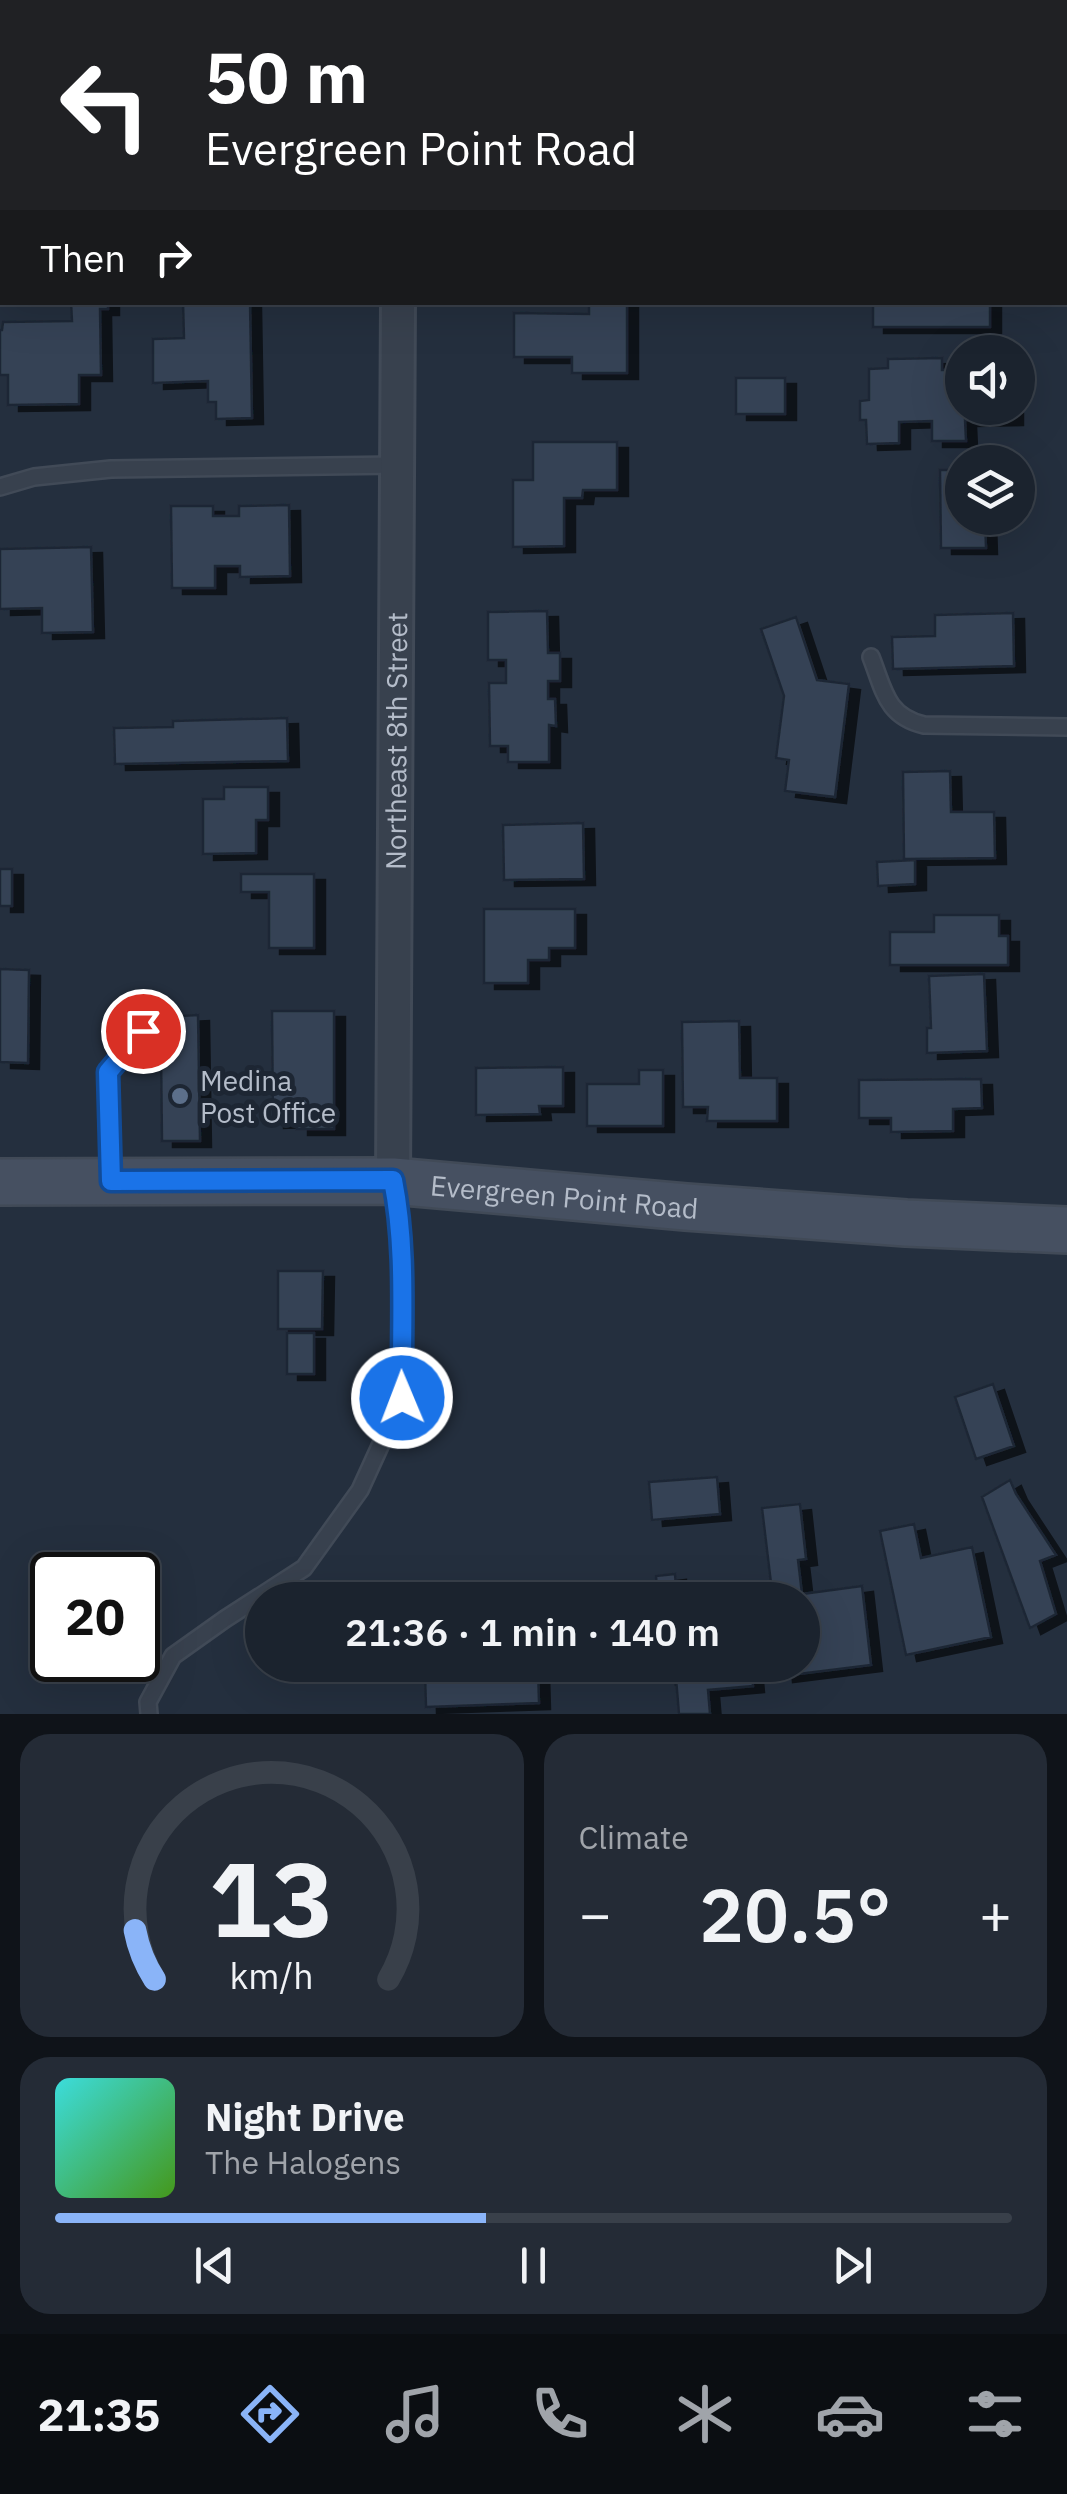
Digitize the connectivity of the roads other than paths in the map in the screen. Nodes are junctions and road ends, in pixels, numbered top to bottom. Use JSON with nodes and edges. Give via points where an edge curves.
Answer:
{"nodes":[{"id":1,"x":398,"y":305,"type":"edge"},
{"id":2,"x":398,"y":466,"type":"junction"},
{"id":3,"x":0,"y":488,"type":"edge"},
{"id":4,"x":872,"y":657,"type":"dead end"},
{"id":5,"x":1067,"y":727,"type":"edge"},
{"id":6,"x":143,"y":1031,"type":"dead end"},
{"id":7,"x":393,"y":1180,"type":"junction"},
{"id":8,"x":111,"y":1181,"type":"junction"},
{"id":9,"x":0,"y":1182,"type":"edge"},
{"id":10,"x":1067,"y":1230,"type":"edge"},
{"id":11,"x":149,"y":1714,"type":"edge"}],
"edges":[{"from":1,"to":2,"type":"street","name":"Northeast 8th Street"},
{"from":2,"to":3,"type":"lane","via":[[111,469],[34,477]]},
{"from":2,"to":7,"type":"street","name":"Northeast 8th Street"},
{"from":4,"to":5,"type":"lane","via":[[891,706],[910,721]]},
{"from":6,"to":8,"type":"lane","via":[[108,1072]]},
{"from":7,"to":8,"type":"street","name":"Evergreen Point Road"},
{"from":7,"to":10,"type":"street","name":"Evergreen Point Road"},
{"from":7,"to":11,"type":"lane","via":[[402,1398],[367,1475],[304,1568],[174,1656],[148,1702]]},
{"from":8,"to":9,"type":"street","name":"Evergreen Point Road"}]}
